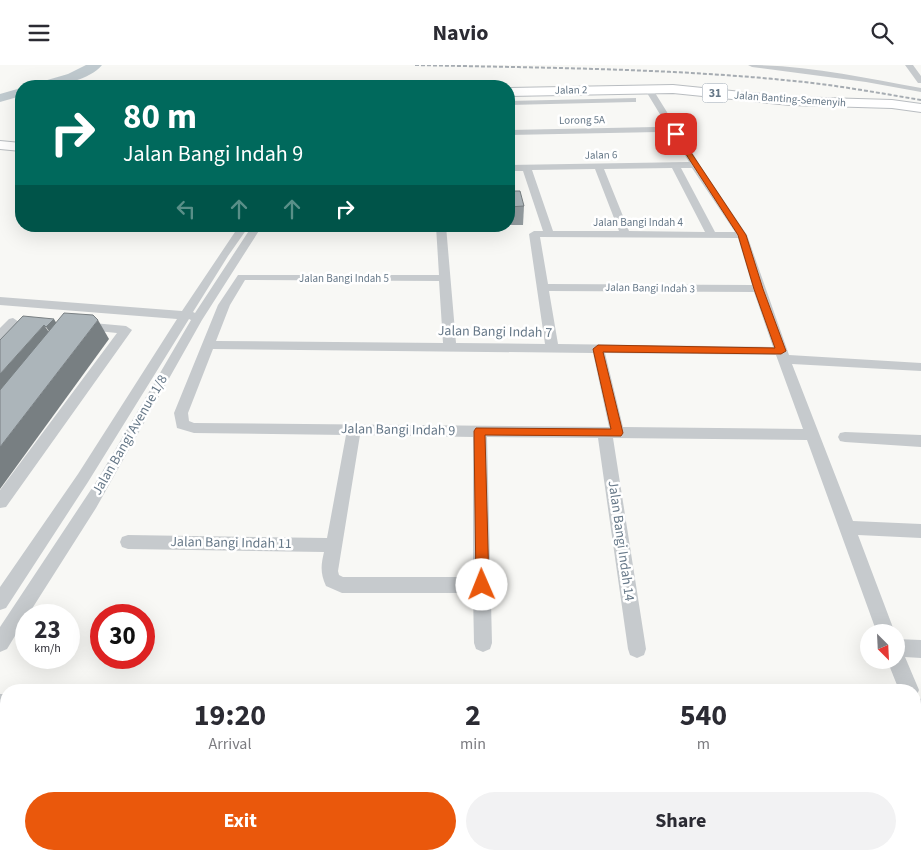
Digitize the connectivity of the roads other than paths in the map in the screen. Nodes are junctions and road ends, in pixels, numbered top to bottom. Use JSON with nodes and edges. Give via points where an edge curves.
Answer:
{"nodes":[{"id":1,"x":752,"y":65,"type":"edge"},
{"id":2,"x":909,"y":65,"type":"edge"},
{"id":3,"x":921,"y":81,"type":"edge"},
{"id":4,"x":648,"y":88,"type":"junction"},
{"id":5,"x":921,"y":90,"type":"edge"},
{"id":6,"x":515,"y":92,"type":"edge"},
{"id":7,"x":633,"y":100,"type":"dead end"},
{"id":8,"x":515,"y":103,"type":"edge"},
{"id":9,"x":921,"y":108,"type":"edge"},
{"id":10,"x":656,"y":130,"type":"dead end"},
{"id":11,"x":515,"y":133,"type":"edge"},
{"id":12,"x":0,"y":145,"type":"edge"},
{"id":13,"x":15,"y":146,"type":"edge"},
{"id":14,"x":675,"y":165,"type":"junction"},
{"id":15,"x":695,"y":165,"type":"junction"},
{"id":16,"x":599,"y":167,"type":"junction"},
{"id":17,"x":515,"y":168,"type":"edge"},
{"id":18,"x":527,"y":168,"type":"junction"},
{"id":19,"x":240,"y":232,"type":"edge"},
{"id":20,"x":253,"y":232,"type":"edge"},
{"id":21,"x":442,"y":232,"type":"edge"},
{"id":22,"x":549,"y":234,"type":"junction"},
{"id":23,"x":624,"y":234,"type":"junction"},
{"id":24,"x":712,"y":235,"type":"junction"},
{"id":25,"x":742,"y":235,"type":"junction"},
{"id":26,"x":446,"y":278,"type":"junction"},
{"id":27,"x":542,"y":287,"type":"junction"},
{"id":28,"x":759,"y":289,"type":"junction"},
{"id":29,"x":0,"y":301,"type":"edge"},
{"id":30,"x":192,"y":316,"type":"junction"},
{"id":31,"x":13,"y":322,"type":"dead end"},
{"id":32,"x":72,"y":325,"type":"edge"},
{"id":33,"x":0,"y":336,"type":"edge"},
{"id":34,"x":209,"y":345,"type":"junction"},
{"id":35,"x":450,"y":347,"type":"junction"},
{"id":36,"x":552,"y":348,"type":"junction"},
{"id":37,"x":598,"y":349,"type":"junction"},
{"id":38,"x":782,"y":355,"type":"junction"},
{"id":39,"x":921,"y":367,"type":"edge"},
{"id":40,"x":354,"y":430,"type":"junction"},
{"id":41,"x":480,"y":431,"type":"junction"},
{"id":42,"x":611,"y":433,"type":"junction"},
{"id":43,"x":812,"y":435,"type":"junction"},
{"id":44,"x":845,"y":437,"type":"dead end"},
{"id":45,"x":921,"y":441,"type":"edge"},
{"id":46,"x":0,"y":502,"type":"edge"},
{"id":47,"x":847,"y":528,"type":"junction"},
{"id":48,"x":921,"y":531,"type":"edge"},
{"id":49,"x":128,"y":542,"type":"dead end"},
{"id":50,"x":333,"y":545,"type":"junction"},
{"id":51,"x":482,"y":585,"type":"junction"},
{"id":52,"x":0,"y":601,"type":"edge"},
{"id":53,"x":883,"y":624,"type":"edge"},
{"id":54,"x":0,"y":643,"type":"edge"},
{"id":55,"x":483,"y":643,"type":"dead end"},
{"id":56,"x":905,"y":648,"type":"edge"},
{"id":57,"x":637,"y":649,"type":"dead end"},
{"id":58,"x":921,"y":649,"type":"edge"},
{"id":59,"x":900,"y":669,"type":"edge"},
{"id":60,"x":907,"y":684,"type":"edge"}],
"edges":[{"from":1,"to":5,"type":"street"},
{"from":2,"to":3,"type":"street"},
{"from":4,"to":6,"type":"main road","name":"Jalan Banting-Semenyih","number":"31"},
{"from":4,"to":9,"type":"main road","name":"Jalan Banting-Semenyih","number":"31","via":[[798,102],[892,104]]},
{"from":4,"to":15,"type":"street"},
{"from":7,"to":8,"type":"street","name":"Jalan 2"},
{"from":10,"to":11,"type":"street","name":"Lorong 5A"},
{"from":12,"to":13,"type":"main road"},
{"from":14,"to":15,"type":"street","name":"Jalan 6"},
{"from":14,"to":16,"type":"street","name":"Jalan 6"},
{"from":14,"to":24,"type":"street"},
{"from":15,"to":25,"type":"street"},
{"from":16,"to":18,"type":"street","name":"Jalan 6"},
{"from":16,"to":23,"type":"street"},
{"from":17,"to":18,"type":"street","name":"Jalan 6"},
{"from":18,"to":22,"type":"street"},
{"from":19,"to":30,"type":"street","name":"Jalan Bangi Avenue 1/8","via":[[223,255]]},
{"from":20,"to":30,"type":"street","name":"Jalan Bangi Avenue 1/8"},
{"from":21,"to":26,"type":"street"},
{"from":22,"to":23,"type":"street","name":"Jalan Bangi Indah 4"},
{"from":22,"to":27,"type":"street","name":"Jalan Bangi Indah 4","via":[[534,234]]},
{"from":23,"to":24,"type":"street","name":"Jalan Bangi Indah 4"},
{"from":24,"to":25,"type":"street","name":"Jalan Bangi Indah 4"},
{"from":25,"to":28,"type":"street"},
{"from":26,"to":34,"type":"street","name":"Jalan Bangi Indah 5","via":[[242,277],[224,305]]},
{"from":26,"to":35,"type":"street"},
{"from":27,"to":28,"type":"street","name":"Jalan Bangi Indah 3"},
{"from":27,"to":36,"type":"street"},
{"from":28,"to":38,"type":"street"},
{"from":29,"to":30,"type":"street"},
{"from":30,"to":52,"type":"street","name":"Jalan Bangi Avenue 1/8"},
{"from":30,"to":54,"type":"street","name":"Jalan Bangi Avenue 1/8","via":[[102,485]]},
{"from":31,"to":33,"type":"street"},
{"from":32,"to":46,"type":"street","via":[[126,330]]},
{"from":34,"to":35,"type":"street","name":"Jalan Bangi Indah 7"},
{"from":34,"to":40,"type":"street","name":"Jalan Bangi Indah 9","via":[[181,413],[182,424],[194,428]]},
{"from":35,"to":36,"type":"street","name":"Jalan Bangi Indah 7"},
{"from":36,"to":37,"type":"street","name":"Jalan Bangi Indah 7"},
{"from":37,"to":38,"type":"street","name":"Jalan Bangi Indah 7"},
{"from":37,"to":42,"type":"street","name":"Jalan Bangi Indah 14"},
{"from":38,"to":39,"type":"street","name":"Jalan Bangi Indah 7"},
{"from":38,"to":43,"type":"street"},
{"from":40,"to":41,"type":"street","name":"Jalan Bangi Indah 9"},
{"from":40,"to":50,"type":"street"},
{"from":41,"to":42,"type":"street","name":"Jalan Bangi Indah 9"},
{"from":41,"to":51,"type":"street"},
{"from":42,"to":43,"type":"street","name":"Jalan Bangi Indah 9"},
{"from":42,"to":57,"type":"street","name":"Jalan Bangi Indah 14"},
{"from":43,"to":47,"type":"street"},
{"from":44,"to":45,"type":"street"},
{"from":47,"to":48,"type":"street"},
{"from":47,"to":53,"type":"street"},
{"from":49,"to":50,"type":"street","name":"Jalan Bangi Indah 11"},
{"from":50,"to":51,"type":"street","via":[[329,571],[332,580],[342,585]]},
{"from":51,"to":55,"type":"street"},
{"from":56,"to":58,"type":"street"},
{"from":59,"to":60,"type":"street"}]}
